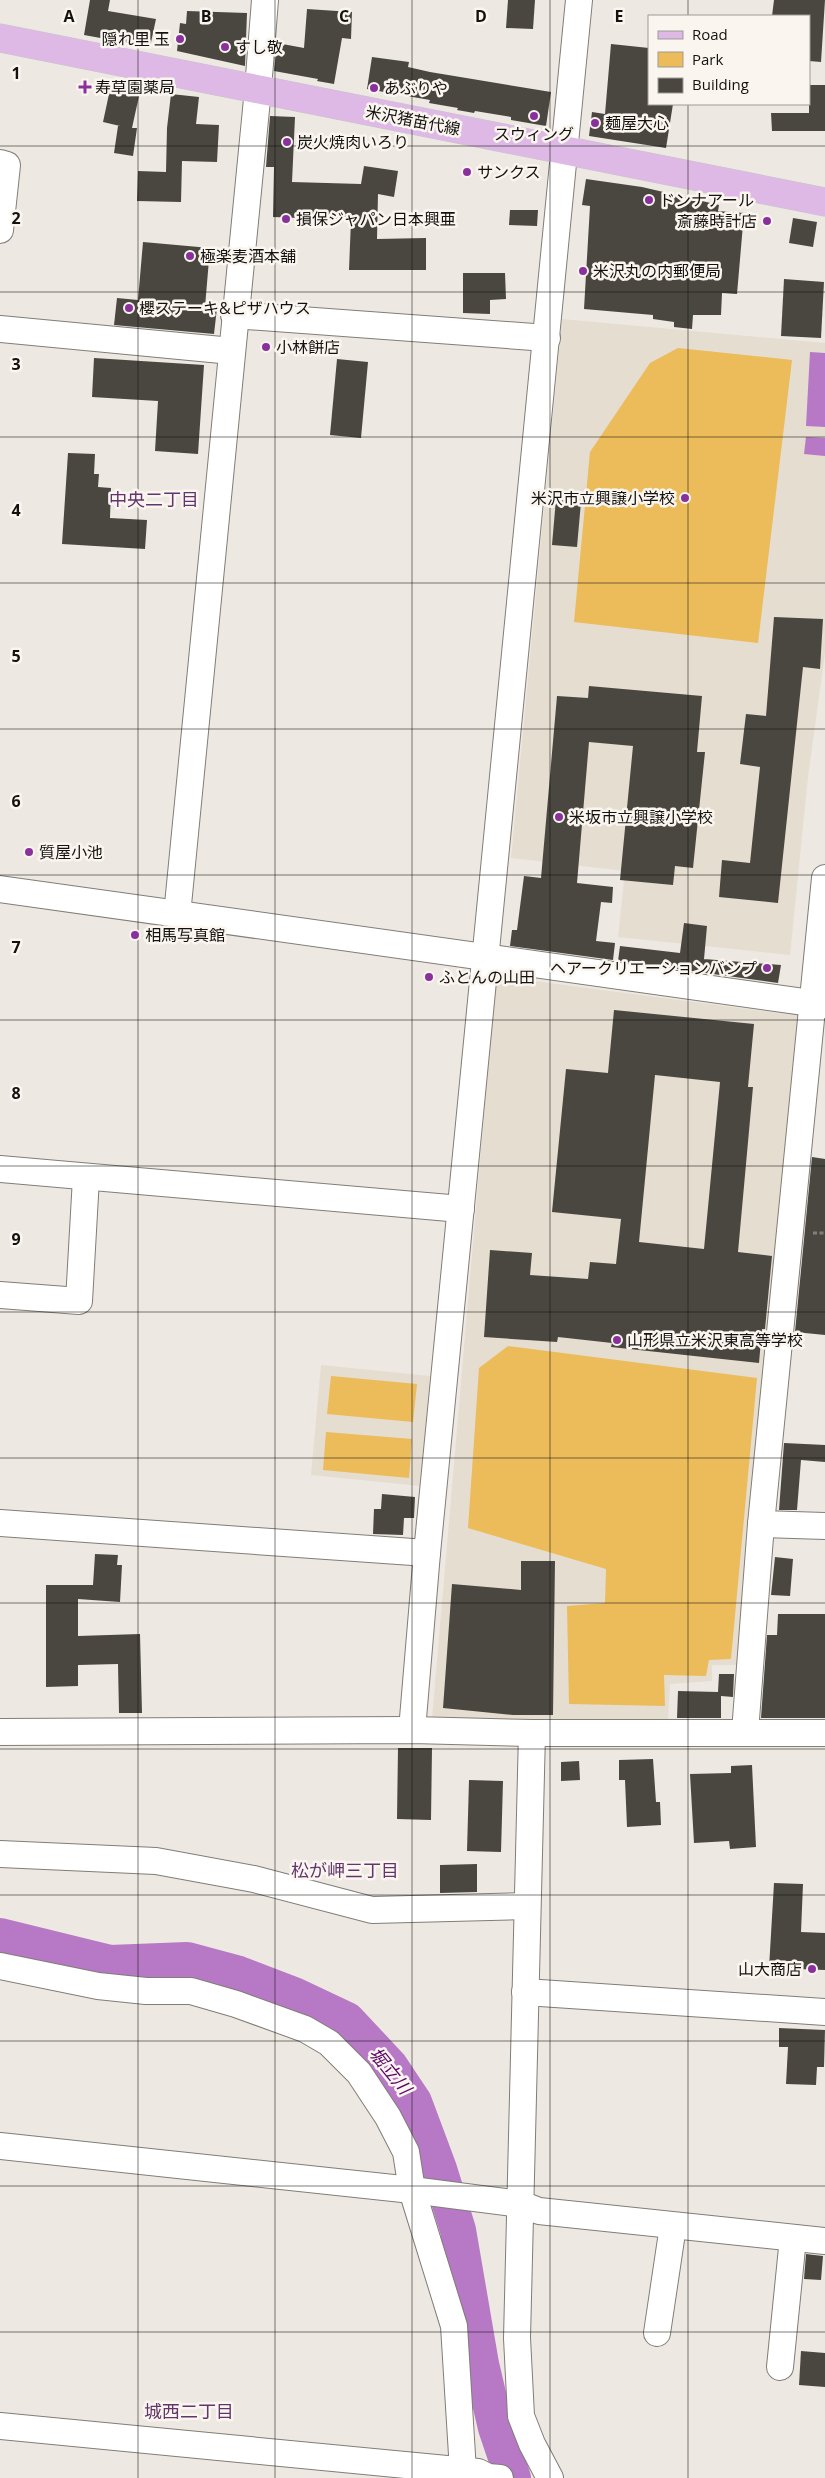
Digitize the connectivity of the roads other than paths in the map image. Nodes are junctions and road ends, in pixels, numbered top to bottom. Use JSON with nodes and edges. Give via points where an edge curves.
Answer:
{"nodes":[{"id":1,"x":264,"y":0,"type":"edge"},
{"id":2,"x":579,"y":0,"type":"edge"},
{"id":3,"x":0,"y":38,"type":"edge"},
{"id":4,"x":258,"y":89,"type":"junction"},
{"id":5,"x":565,"y":150,"type":"junction"},
{"id":6,"x":0,"y":163,"type":"edge"},
{"id":7,"x":825,"y":202,"type":"edge"},
{"id":8,"x":0,"y":230,"type":"edge"},
{"id":9,"x":234,"y":316,"type":"junction"},
{"id":10,"x":0,"y":329,"type":"edge"},
{"id":11,"x":547,"y":338,"type":"junction"},
{"id":12,"x":232,"y":351,"type":"junction"},
{"id":13,"x":825,"y":878,"type":"edge"},
{"id":14,"x":0,"y":888,"type":"edge"},
{"id":15,"x":177,"y":915,"type":"junction"},
{"id":16,"x":486,"y":958,"type":"junction"},
{"id":17,"x":820,"y":1004,"type":"edge"},
{"id":18,"x":0,"y":1169,"type":"edge"},
{"id":19,"x":86,"y":1178,"type":"junction"},
{"id":20,"x":461,"y":1209,"type":"junction"},
{"id":21,"x":0,"y":1295,"type":"edge"},
{"id":22,"x":0,"y":1523,"type":"edge"},
{"id":23,"x":761,"y":1524,"type":"junction"},
{"id":24,"x":825,"y":1526,"type":"edge"},
{"id":25,"x":427,"y":1553,"type":"junction"},
{"id":26,"x":412,"y":1730,"type":"junction"},
{"id":27,"x":0,"y":1732,"type":"edge"},
{"id":28,"x":745,"y":1732,"type":"junction"},
{"id":29,"x":532,"y":1733,"type":"junction"},
{"id":30,"x":825,"y":1733,"type":"edge"},
{"id":31,"x":0,"y":1854,"type":"edge"},
{"id":32,"x":528,"y":1906,"type":"junction"},
{"id":33,"x":0,"y":1966,"type":"edge"},
{"id":34,"x":525,"y":1992,"type":"junction"},
{"id":35,"x":825,"y":2012,"type":"edge"},
{"id":36,"x":0,"y":2146,"type":"edge"},
{"id":37,"x":420,"y":2191,"type":"junction"},
{"id":38,"x":522,"y":2204,"type":"junction"},
{"id":39,"x":673,"y":2226,"type":"junction"},
{"id":40,"x":793,"y":2238,"type":"junction"},
{"id":41,"x":825,"y":2241,"type":"edge"},
{"id":42,"x":657,"y":2332,"type":"dead end"},
{"id":43,"x":780,"y":2368,"type":"dead end"},
{"id":44,"x":0,"y":2426,"type":"edge"},
{"id":45,"x":352,"y":2470,"type":"edge"},
{"id":46,"x":481,"y":2475,"type":"edge"},
{"id":47,"x":550,"y":2478,"type":"edge"}],
"edges":[{"from":1,"to":4,"type":"street"},
{"from":2,"to":5,"type":"street"},
{"from":3,"to":4,"type":"main road","name":"米沢猪苗代線"},
{"from":4,"to":5,"type":"main road","name":"米沢猪苗代線"},
{"from":4,"to":9,"type":"street"},
{"from":5,"to":7,"type":"main road","name":"米沢猪苗代線"},
{"from":5,"to":11,"type":"street"},
{"from":6,"to":8,"type":"street","via":[[7,165]]},
{"from":9,"to":11,"type":"street"},
{"from":9,"to":12,"type":"street"},
{"from":10,"to":12,"type":"street"},
{"from":11,"to":16,"type":"street"},
{"from":12,"to":15,"type":"street"},
{"from":13,"to":17,"type":"street"},
{"from":14,"to":15,"type":"street"},
{"from":15,"to":16,"type":"street"},
{"from":16,"to":17,"type":"street"},
{"from":16,"to":20,"type":"street"},
{"from":17,"to":23,"type":"street"},
{"from":18,"to":19,"type":"street"},
{"from":19,"to":20,"type":"street"},
{"from":19,"to":21,"type":"street","via":[[79,1301]]},
{"from":20,"to":25,"type":"street"},
{"from":22,"to":25,"type":"street"},
{"from":23,"to":24,"type":"street"},
{"from":23,"to":28,"type":"street"},
{"from":25,"to":26,"type":"street"},
{"from":26,"to":27,"type":"street"},
{"from":26,"to":29,"type":"street"},
{"from":28,"to":29,"type":"street"},
{"from":28,"to":30,"type":"street"},
{"from":29,"to":32,"type":"street"},
{"from":31,"to":32,"type":"street","via":[[156,1861],[254,1879],[372,1910]]},
{"from":32,"to":34,"type":"street"},
{"from":33,"to":37,"type":"street","via":[[98,1986],[191,1991],[305,2029],[329,2043],[359,2073],[406,2152]]},
{"from":34,"to":35,"type":"street"},
{"from":34,"to":38,"type":"street"},
{"from":36,"to":37,"type":"street"},
{"from":37,"to":38,"type":"street"},
{"from":37,"to":46,"type":"street","via":[[454,2326]]},
{"from":38,"to":39,"type":"street","via":[[539,2211]]},
{"from":38,"to":47,"type":"street","via":[[517,2338],[521,2416]]},
{"from":39,"to":40,"type":"street"},
{"from":39,"to":42,"type":"street"},
{"from":40,"to":41,"type":"street"},
{"from":40,"to":43,"type":"street"},
{"from":44,"to":45,"type":"street"},
{"from":45,"to":46,"type":"street"}]}
